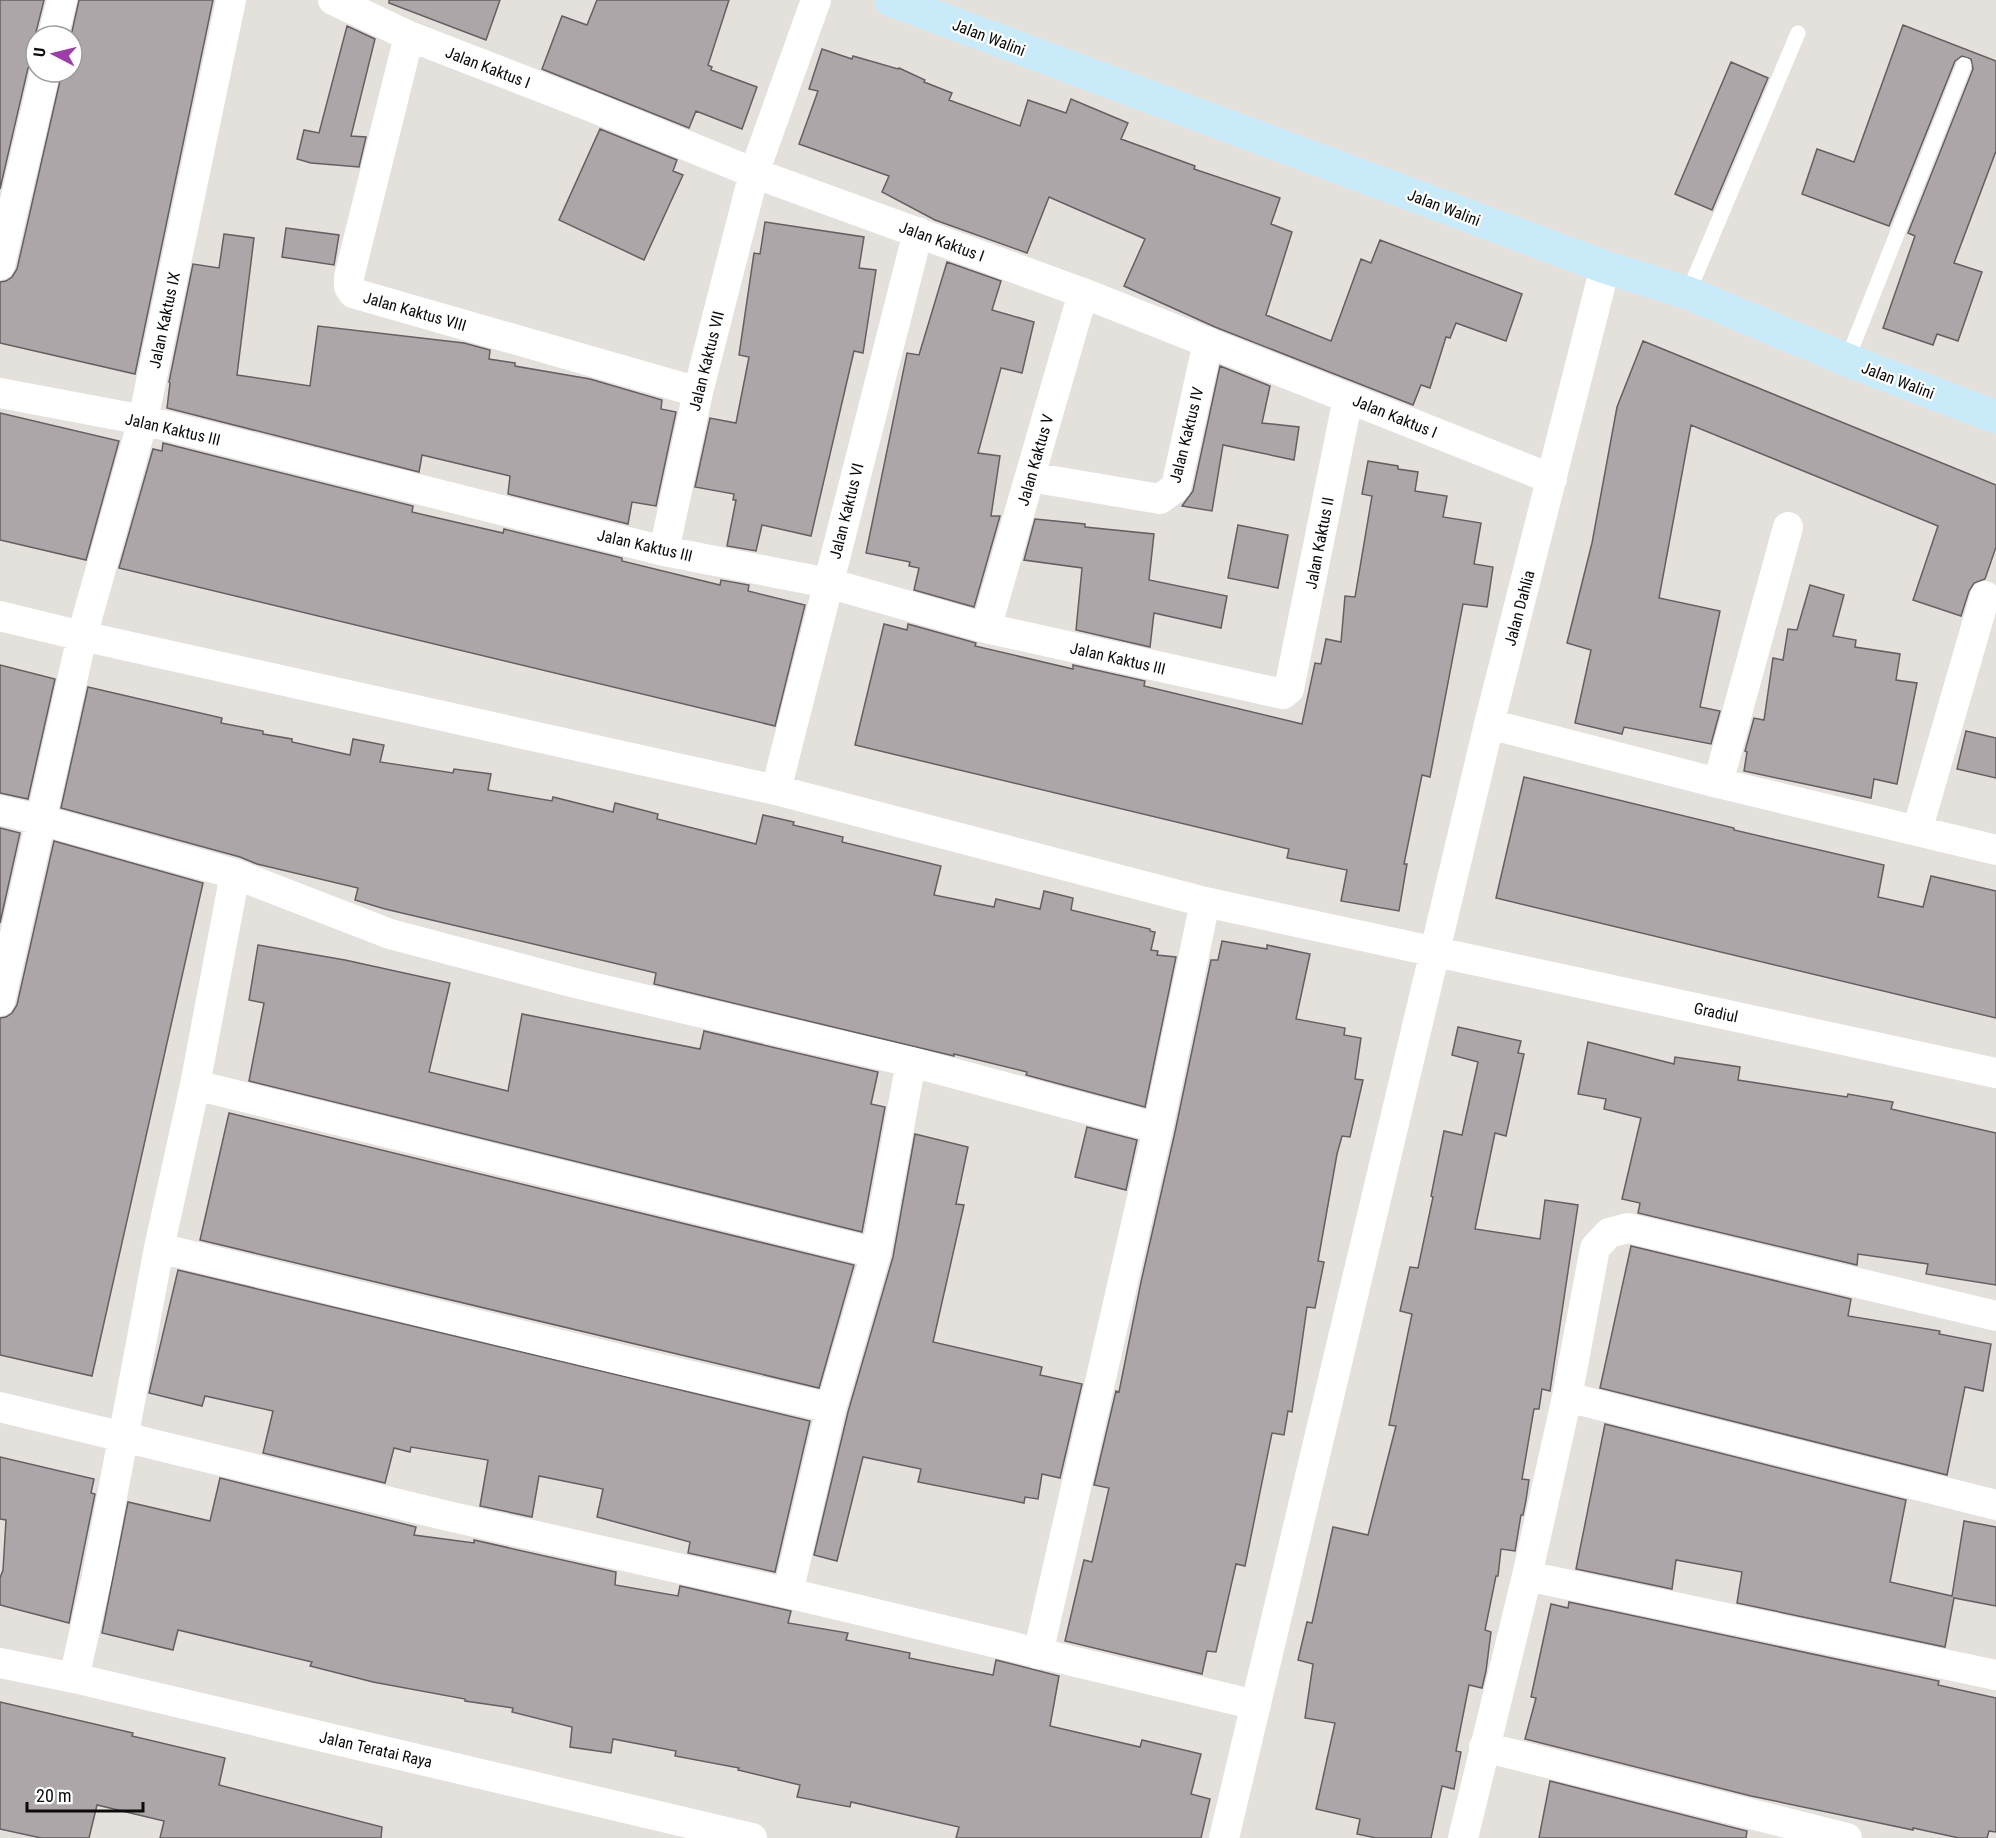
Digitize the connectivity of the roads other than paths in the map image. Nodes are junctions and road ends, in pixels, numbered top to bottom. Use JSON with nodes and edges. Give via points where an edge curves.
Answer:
{"nodes":[{"id":1,"x":62,"y":0,"type":"edge"},
{"id":2,"x":231,"y":0,"type":"edge"},
{"id":3,"x":333,"y":0,"type":"edge"},
{"id":4,"x":816,"y":0,"type":"edge"},
{"id":5,"x":891,"y":0,"type":"edge"},
{"id":6,"x":56,"y":24,"type":"edge"},
{"id":7,"x":1798,"y":33,"type":"dead end"},
{"id":8,"x":409,"y":36,"type":"junction"},
{"id":9,"x":1964,"y":65,"type":"dead end"},
{"id":10,"x":42,"y":84,"type":"edge"},
{"id":11,"x":754,"y":173,"type":"junction"},
{"id":12,"x":918,"y":232,"type":"junction"},
{"id":13,"x":0,"y":265,"type":"edge"},
{"id":14,"x":1605,"y":267,"type":"junction"},
{"id":15,"x":1083,"y":293,"type":"junction"},
{"id":16,"x":1688,"y":293,"type":"junction"},
{"id":17,"x":1208,"y":342,"type":"junction"},
{"id":18,"x":1847,"y":360,"type":"junction"},
{"id":19,"x":698,"y":392,"type":"junction"},
{"id":20,"x":0,"y":393,"type":"edge"},
{"id":21,"x":1348,"y":398,"type":"junction"},
{"id":22,"x":1996,"y":417,"type":"edge"},
{"id":23,"x":143,"y":420,"type":"junction"},
{"id":24,"x":1030,"y":477,"type":"junction"},
{"id":25,"x":1552,"y":479,"type":"junction"},
{"id":26,"x":1788,"y":527,"type":"dead end"},
{"id":27,"x":664,"y":551,"type":"junction"},
{"id":28,"x":828,"y":583,"type":"junction"},
{"id":29,"x":1985,"y":596,"type":"dead end"},
{"id":30,"x":0,"y":616,"type":"edge"},
{"id":31,"x":986,"y":628,"type":"junction"},
{"id":32,"x":82,"y":636,"type":"junction"},
{"id":33,"x":1289,"y":689,"type":"joint"},
{"id":34,"x":1489,"y":724,"type":"junction"},
{"id":35,"x":1718,"y":783,"type":"junction"},
{"id":36,"x":776,"y":790,"type":"junction"},
{"id":37,"x":0,"y":810,"type":"edge"},
{"id":38,"x":41,"y":820,"type":"junction"},
{"id":39,"x":1917,"y":831,"type":"junction"},
{"id":40,"x":1996,"y":850,"type":"edge"},
{"id":41,"x":236,"y":874,"type":"junction"},
{"id":42,"x":1205,"y":903,"type":"junction"},
{"id":43,"x":1436,"y":951,"type":"junction"},
{"id":44,"x":0,"y":997,"type":"edge"},
{"id":45,"x":911,"y":1062,"type":"junction"},
{"id":46,"x":1996,"y":1073,"type":"edge"},
{"id":47,"x":195,"y":1085,"type":"junction"},
{"id":48,"x":1158,"y":1128,"type":"junction"},
{"id":49,"x":159,"y":1248,"type":"junction"},
{"id":50,"x":876,"y":1253,"type":"junction"},
{"id":51,"x":1996,"y":1316,"type":"edge"},
{"id":52,"x":1567,"y":1398,"type":"junction"},
{"id":53,"x":0,"y":1407,"type":"edge"},
{"id":54,"x":831,"y":1408,"type":"junction"},
{"id":55,"x":122,"y":1437,"type":"junction"},
{"id":56,"x":1996,"y":1505,"type":"edge"},
{"id":57,"x":1527,"y":1576,"type":"junction"},
{"id":58,"x":788,"y":1593,"type":"junction"},
{"id":59,"x":1038,"y":1654,"type":"junction"},
{"id":60,"x":0,"y":1663,"type":"edge"},
{"id":61,"x":1996,"y":1675,"type":"edge"},
{"id":62,"x":74,"y":1678,"type":"junction"},
{"id":63,"x":1256,"y":1705,"type":"junction"},
{"id":64,"x":1484,"y":1747,"type":"junction"},
{"id":65,"x":752,"y":1838,"type":"edge"},
{"id":66,"x":1224,"y":1838,"type":"edge"},
{"id":67,"x":1463,"y":1838,"type":"edge"},
{"id":68,"x":1847,"y":1838,"type":"edge"}],
"edges":[{"from":1,"to":6,"type":"street"},
{"from":2,"to":23,"type":"street","name":"Jalan Kaktus IX"},
{"from":3,"to":8,"type":"street","name":"Jalan Kaktus I"},
{"from":4,"to":11,"type":"street","name":"Jalan Kaktus VII"},
{"from":5,"to":14,"type":"street","name":"Jalan Walini"},
{"from":7,"to":16,"type":"lane"},
{"from":8,"to":11,"type":"street","name":"Jalan Kaktus I"},
{"from":8,"to":19,"type":"street","name":"Jalan Kaktus VIII","via":[[349,277],[353,293]]},
{"from":9,"to":18,"type":"lane"},
{"from":10,"to":13,"type":"street"},
{"from":11,"to":12,"type":"street","name":"Jalan Kaktus I"},
{"from":11,"to":19,"type":"street","name":"Jalan Kaktus VII"},
{"from":12,"to":15,"type":"street","name":"Jalan Kaktus I"},
{"from":12,"to":28,"type":"street","name":"Jalan Kaktus VI"},
{"from":14,"to":16,"type":"street","name":"Jalan Walini"},
{"from":14,"to":25,"type":"street","name":"Jalan Dahlia"},
{"from":15,"to":17,"type":"street","name":"Jalan Kaktus I"},
{"from":15,"to":24,"type":"street","name":"Jalan Kaktus V"},
{"from":16,"to":18,"type":"street","name":"Jalan Walini"},
{"from":17,"to":21,"type":"street","name":"Jalan Kaktus I"},
{"from":17,"to":24,"type":"street","name":"Jalan Kaktus IV","via":[[1176,487],[1160,499]]},
{"from":18,"to":22,"type":"street","name":"Jalan Walini"},
{"from":19,"to":27,"type":"street","name":"Jalan Kaktus VII"},
{"from":20,"to":23,"type":"street","name":"Jalan Kaktus III"},
{"from":21,"to":25,"type":"street","name":"Jalan Kaktus I"},
{"from":21,"to":33,"type":"street","name":"Jalan Kaktus II"},
{"from":23,"to":27,"type":"street","name":"Jalan Kaktus III"},
{"from":23,"to":32,"type":"street","name":"Jalan Kaktus IX"},
{"from":24,"to":31,"type":"street","name":"Jalan Kaktus V"},
{"from":25,"to":34,"type":"street","name":"Jalan Dahlia"},
{"from":26,"to":35,"type":"street"},
{"from":27,"to":28,"type":"street","name":"Jalan Kaktus III"},
{"from":28,"to":31,"type":"street","name":"Jalan Kaktus III"},
{"from":28,"to":36,"type":"street","name":"Jalan Kaktus VI"},
{"from":29,"to":39,"type":"street"},
{"from":30,"to":32,"type":"street","name":"Gradiul"},
{"from":31,"to":33,"type":"street","name":"Jalan Kaktus III","via":[[1278,694]]},
{"from":32,"to":36,"type":"street","name":"Gradiul"},
{"from":32,"to":38,"type":"street","name":"Jalan Kaktus IX"},
{"from":34,"to":35,"type":"street"},
{"from":34,"to":43,"type":"street","name":"Jalan Dahlia"},
{"from":35,"to":39,"type":"street"},
{"from":36,"to":42,"type":"street","name":"Gradiul"},
{"from":37,"to":38,"type":"street"},
{"from":38,"to":41,"type":"street"},
{"from":38,"to":44,"type":"street","name":"Jalan Kaktus IX"},
{"from":39,"to":40,"type":"street"},
{"from":41,"to":45,"type":"street","via":[[390,934],[575,983]]},
{"from":41,"to":47,"type":"street"},
{"from":42,"to":43,"type":"street","name":"Gradiul"},
{"from":42,"to":48,"type":"street"},
{"from":43,"to":46,"type":"street","name":"Gradiul"},
{"from":43,"to":63,"type":"street","name":"Jalan Dahlia"},
{"from":45,"to":48,"type":"street"},
{"from":45,"to":50,"type":"street"},
{"from":47,"to":49,"type":"street"},
{"from":47,"to":50,"type":"street"},
{"from":48,"to":59,"type":"street"},
{"from":49,"to":54,"type":"street"},
{"from":49,"to":55,"type":"street"},
{"from":50,"to":54,"type":"street"},
{"from":51,"to":52,"type":"street","via":[[1628,1228],[1609,1233],[1595,1248]]},
{"from":52,"to":56,"type":"street"},
{"from":52,"to":57,"type":"street"},
{"from":53,"to":55,"type":"street"},
{"from":54,"to":58,"type":"street"},
{"from":55,"to":58,"type":"street"},
{"from":55,"to":62,"type":"street"},
{"from":57,"to":61,"type":"street"},
{"from":57,"to":64,"type":"street"},
{"from":58,"to":59,"type":"street"},
{"from":59,"to":63,"type":"street"},
{"from":60,"to":62,"type":"street","name":"Jalan Teratai Raya"},
{"from":62,"to":65,"type":"street","name":"Jalan Teratai Raya"},
{"from":63,"to":66,"type":"street","name":"Jalan Dahlia"},
{"from":64,"to":67,"type":"street"},
{"from":64,"to":68,"type":"street"}]}
